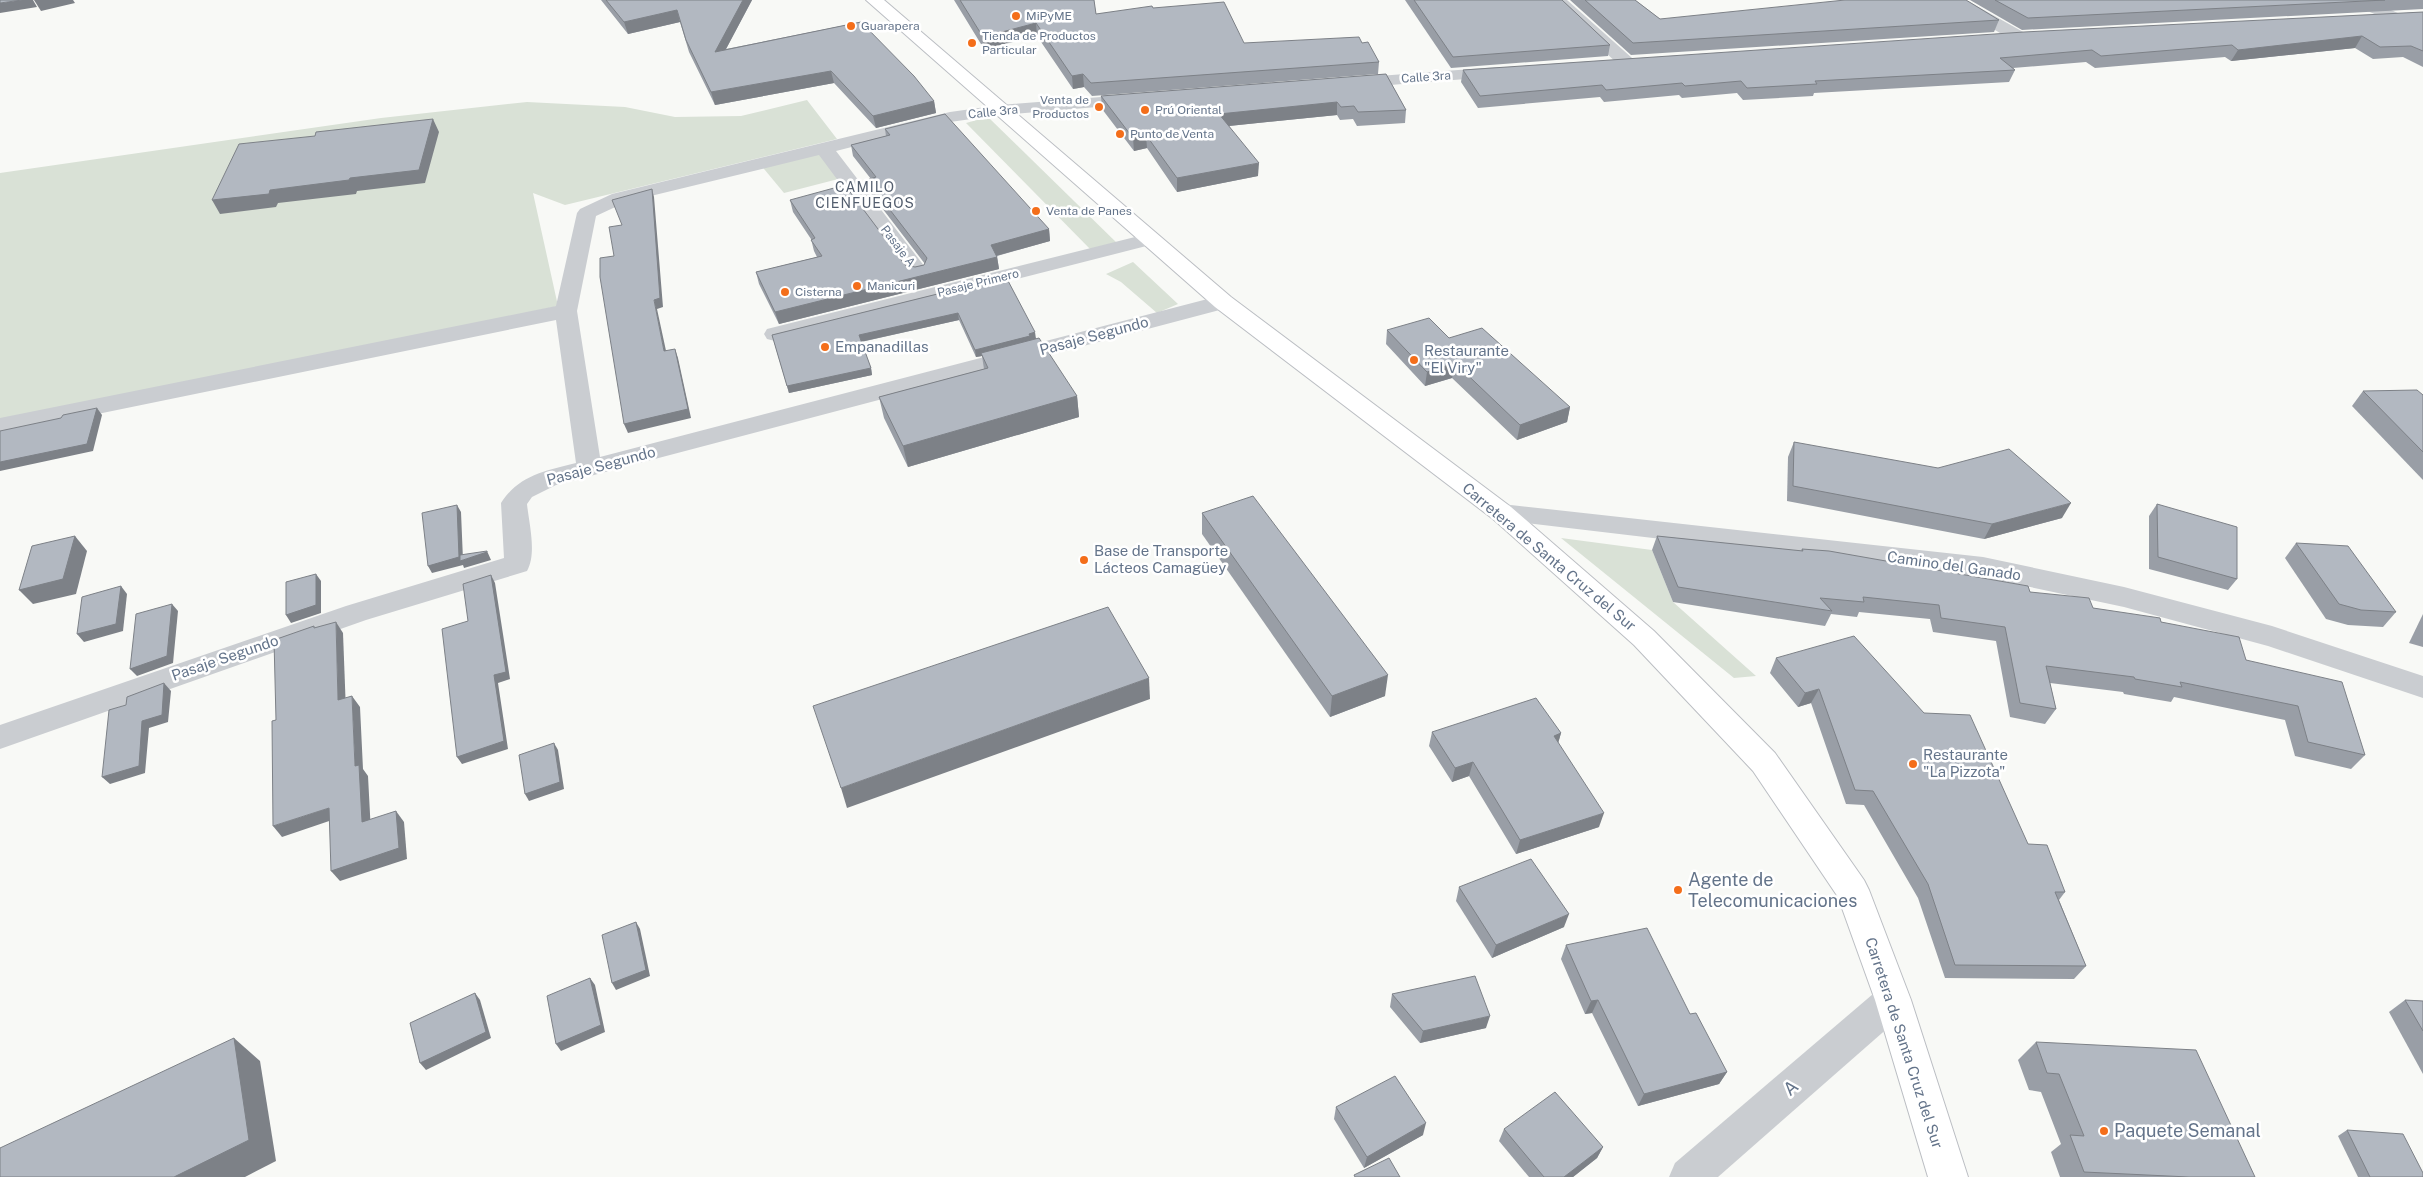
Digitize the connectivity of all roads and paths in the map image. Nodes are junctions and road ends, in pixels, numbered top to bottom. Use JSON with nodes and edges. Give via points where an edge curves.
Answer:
{"nodes":[{"id":1,"x":874,"y":0,"type":"edge"},
{"id":2,"x":1558,"y":0,"type":"edge"},
{"id":3,"x":1954,"y":0,"type":"edge"},
{"id":4,"x":2355,"y":0,"type":"edge"},
{"id":5,"x":2423,"y":16,"type":"edge"},
{"id":6,"x":2395,"y":18,"type":"junction"},
{"id":7,"x":2356,"y":20,"type":"edge"},
{"id":8,"x":2423,"y":30,"type":"edge"},
{"id":9,"x":2038,"y":36,"type":"edge"},
{"id":10,"x":2018,"y":37,"type":"junction"},
{"id":11,"x":1989,"y":39,"type":"edge"},
{"id":12,"x":1646,"y":61,"type":"edge"},
{"id":13,"x":1626,"y":62,"type":"junction"},
{"id":14,"x":1607,"y":63,"type":"edge"},
{"id":15,"x":1518,"y":70,"type":"edge"},
{"id":16,"x":1331,"y":84,"type":"edge"},
{"id":17,"x":1154,"y":98,"type":"edge"},
{"id":18,"x":1000,"y":110,"type":"junction"},
{"id":19,"x":824,"y":148,"type":"junction"},
{"id":20,"x":1152,"y":239,"type":"junction"},
{"id":21,"x":917,"y":271,"type":"edge"},
{"id":22,"x":1223,"y":302,"type":"junction"},
{"id":23,"x":566,"y":311,"type":"junction"},
{"id":24,"x":775,"y":334,"type":"edge"},
{"id":25,"x":0,"y":426,"type":"edge"},
{"id":26,"x":590,"y":469,"type":"junction"},
{"id":27,"x":1502,"y":513,"type":"junction"},
{"id":28,"x":2423,"y":687,"type":"edge"},
{"id":29,"x":0,"y":737,"type":"edge"},
{"id":30,"x":1893,"y":1000,"type":"junction"},
{"id":31,"x":1688,"y":1177,"type":"edge"},
{"id":32,"x":1948,"y":1177,"type":"edge"}],
"edges":[{"from":1,"to":18,"type":"main road","name":"Carretera de Santa Cruz del Sur"},
{"from":2,"to":13,"type":"street"},
{"from":3,"to":10,"type":"street"},
{"from":4,"to":6,"type":"street"},
{"from":5,"to":6,"type":"street"},
{"from":6,"to":7,"type":"street"},
{"from":6,"to":8,"type":"street"},
{"from":9,"to":10,"type":"street"},
{"from":10,"to":11,"type":"street"},
{"from":12,"to":13,"type":"street"},
{"from":13,"to":14,"type":"street"},
{"from":15,"to":16,"type":"street","name":"Calle 3ra"},
{"from":17,"to":18,"type":"street","name":"Calle 3ra"},
{"from":18,"to":19,"type":"street","name":"Calle 3ra","via":[[950,117]]},
{"from":18,"to":20,"type":"main road","name":"Carretera de Santa Cruz del Sur"},
{"from":19,"to":21,"type":"street","name":"Pasaje A"},
{"from":19,"to":23,"type":"street","name":"Calle 3ra","via":[[620,198],[587,214]]},
{"from":20,"to":22,"type":"main road","name":"Carretera de Santa Cruz del Sur"},
{"from":20,"to":24,"type":"street","name":"Pasaje Primero"},
{"from":22,"to":26,"type":"street","name":"Pasaje Segundo"},
{"from":22,"to":27,"type":"main road","name":"Carretera de Santa Cruz del Sur"},
{"from":23,"to":25,"type":"street"},
{"from":23,"to":26,"type":"street"},
{"from":26,"to":29,"type":"street","name":"Pasaje Segundo","via":[[547,479],[522,491],[514,503],[517,564],[356,613]]},
{"from":27,"to":28,"type":"street","name":"Camino del Ganado","via":[[1983,567],[2124,597],[2263,634]]},
{"from":27,"to":30,"type":"main road","name":"Carretera de Santa Cruz del Sur","via":[[1644,638],[1764,762],[1852,890]]},
{"from":30,"to":31,"type":"street","name":"A"},
{"from":30,"to":32,"type":"main road","name":"Carretera de Santa Cruz del Sur"}]}
